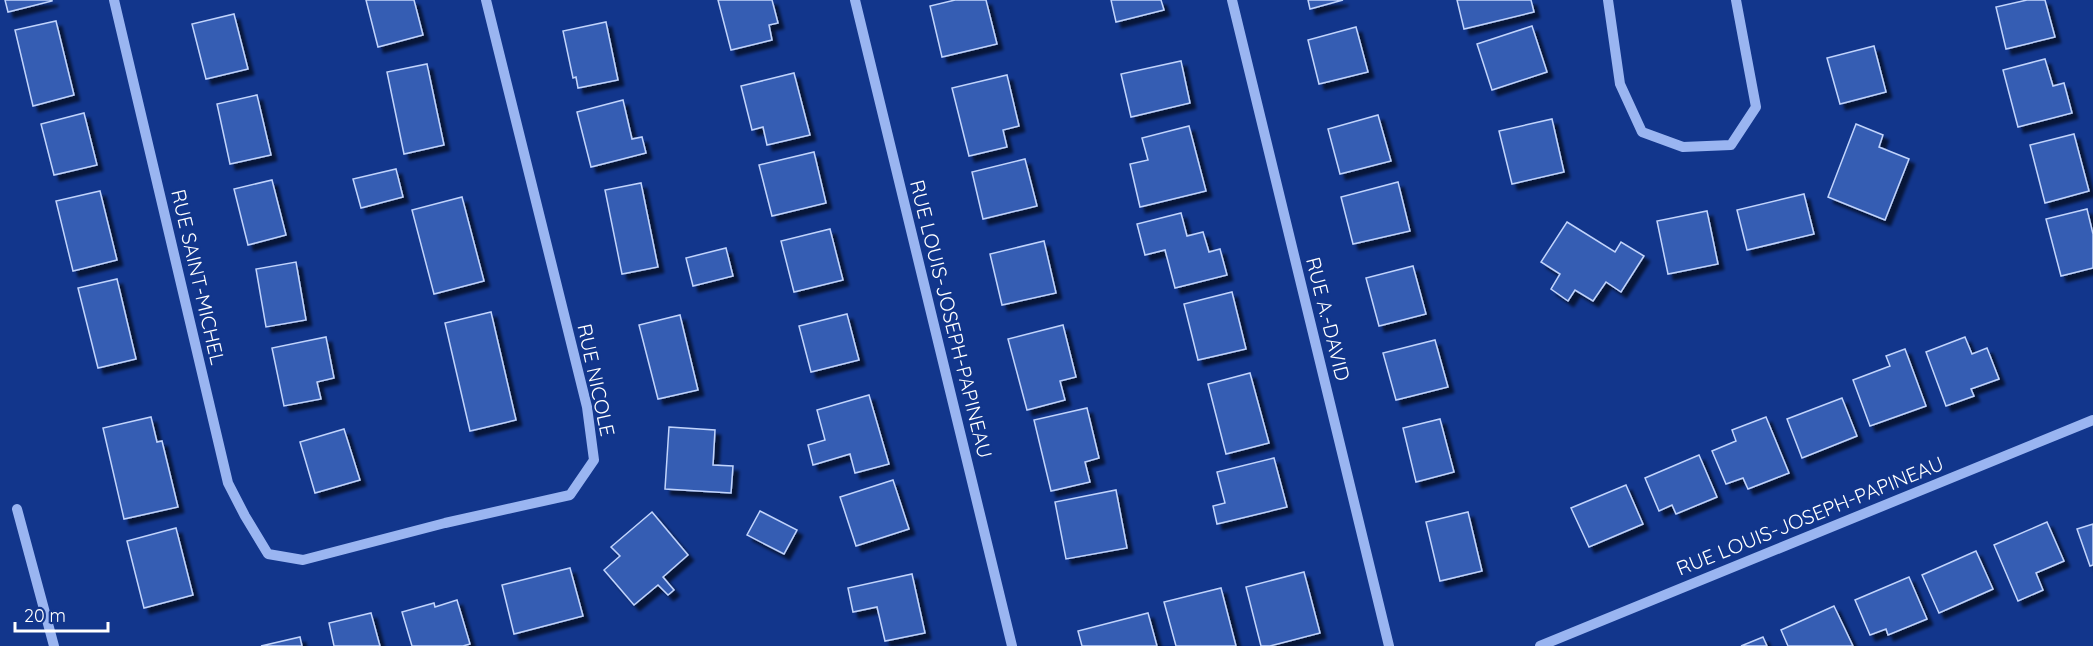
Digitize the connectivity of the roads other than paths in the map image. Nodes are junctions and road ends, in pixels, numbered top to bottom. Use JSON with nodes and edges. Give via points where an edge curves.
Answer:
{"nodes":[{"id":1,"x":114,"y":0,"type":"edge"},
{"id":2,"x":486,"y":0,"type":"edge"},
{"id":3,"x":855,"y":0,"type":"edge"},
{"id":4,"x":1232,"y":0,"type":"edge"},
{"id":5,"x":1608,"y":0,"type":"edge"},
{"id":6,"x":1736,"y":0,"type":"edge"},
{"id":7,"x":2093,"y":420,"type":"edge"},
{"id":8,"x":17,"y":509,"type":"dead end"},
{"id":9,"x":268,"y":554,"type":"joint"},
{"id":10,"x":54,"y":646,"type":"edge"},
{"id":11,"x":1012,"y":646,"type":"edge"},
{"id":12,"x":1389,"y":646,"type":"edge"},
{"id":13,"x":1540,"y":646,"type":"edge"}],
"edges":[{"from":1,"to":9,"type":"street","name":"RUE SAINT-MICHEL","via":[[228,483]]},
{"from":2,"to":9,"type":"street","name":"RUE NICOLE","via":[[587,407],[594,460],[570,495],[303,560]]},
{"from":3,"to":11,"type":"street","name":"RUE LOUIS-JOSEPH-PAPINEAU"},
{"from":4,"to":12,"type":"street","name":"RUE A.-DAVID"},
{"from":5,"to":6,"type":"street","via":[[1620,84],[1642,132],[1683,147],[1731,145],[1756,106]]},
{"from":7,"to":13,"type":"street","name":"RUE LOUIS-JOSEPH-PAPINEAU"},
{"from":8,"to":10,"type":"street"}]}
